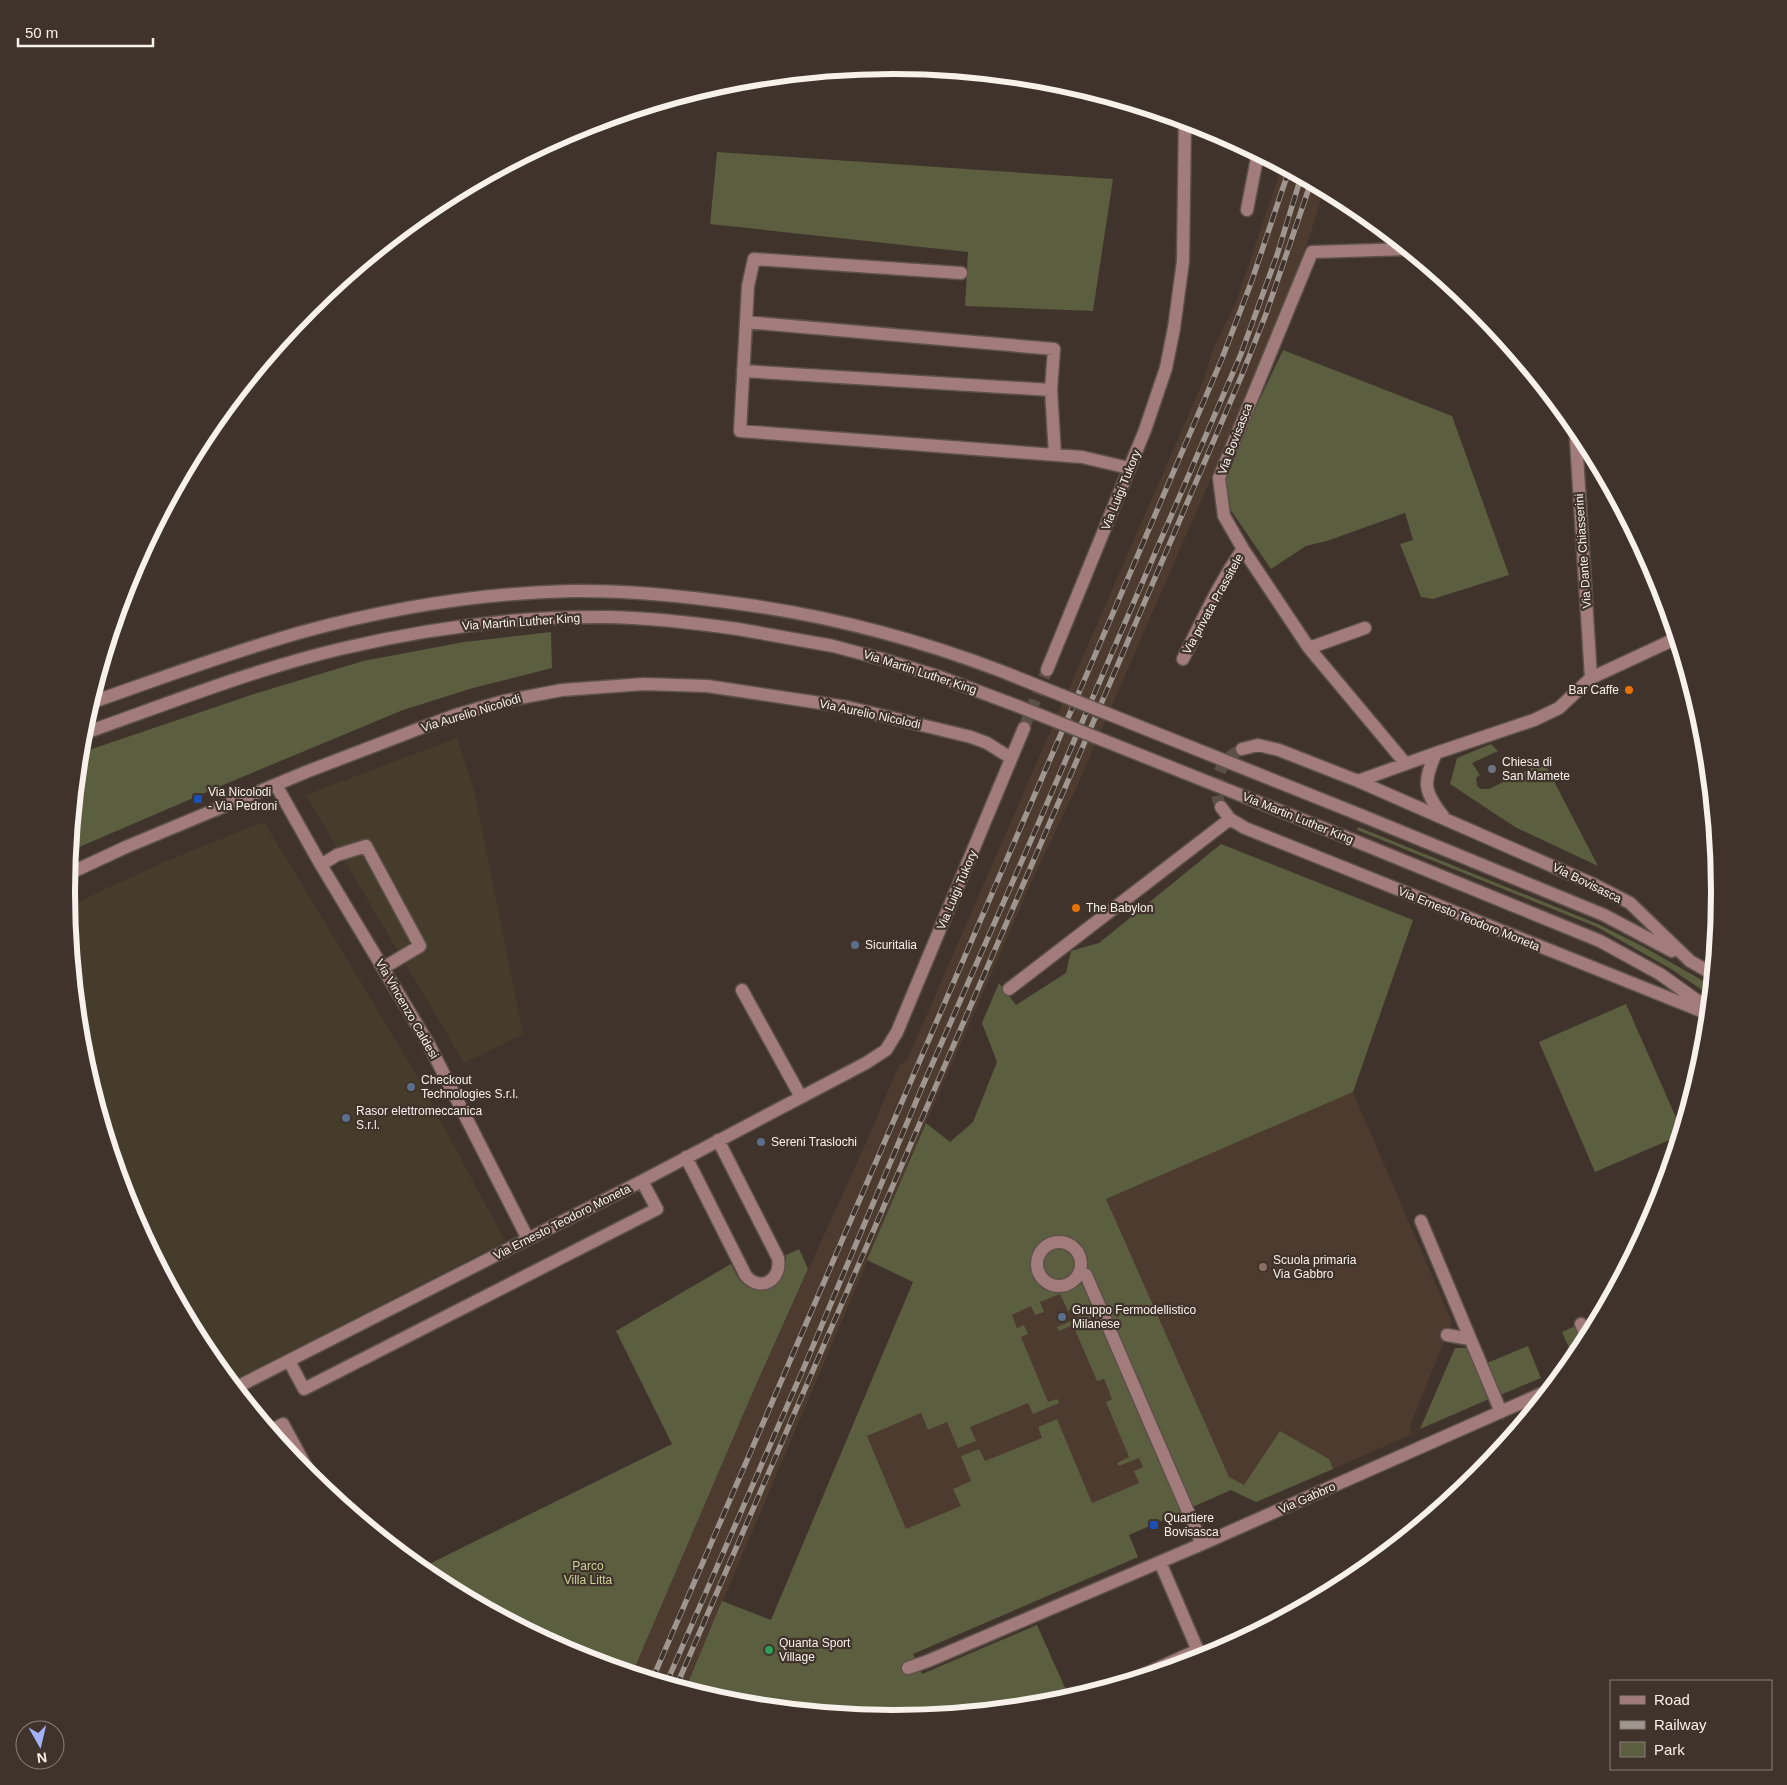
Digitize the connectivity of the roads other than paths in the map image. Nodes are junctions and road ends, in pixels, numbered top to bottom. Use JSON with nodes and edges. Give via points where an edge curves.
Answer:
{"nodes":[{"id":1,"x":1185,"y":128,"type":"edge"},
{"id":2,"x":1257,"y":158,"type":"edge"},
{"id":3,"x":1247,"y":210,"type":"dead end"},
{"id":4,"x":1400,"y":249,"type":"edge"},
{"id":5,"x":961,"y":272,"type":"dead end"},
{"id":6,"x":746,"y":322,"type":"junction"},
{"id":7,"x":743,"y":371,"type":"junction"},
{"id":8,"x":1051,"y":390,"type":"junction"},
{"id":9,"x":1576,"y":441,"type":"edge"},
{"id":10,"x":1055,"y":455,"type":"junction"},
{"id":11,"x":1129,"y":468,"type":"junction"},
{"id":12,"x":1243,"y":549,"type":"junction"},
{"id":13,"x":1365,"y":628,"type":"dead end"},
{"id":14,"x":1672,"y":640,"type":"edge"},
{"id":15,"x":1309,"y":648,"type":"junction"},
{"id":16,"x":1183,"y":659,"type":"dead end"},
{"id":17,"x":1047,"y":670,"type":"tunnel mouth"},
{"id":18,"x":1591,"y":678,"type":"junction"},
{"id":19,"x":98,"y":700,"type":"edge"},
{"id":20,"x":1024,"y":728,"type":"tunnel mouth"},
{"id":21,"x":90,"y":731,"type":"edge"},
{"id":22,"x":1242,"y":749,"type":"tunnel mouth"},
{"id":23,"x":1436,"y":753,"type":"junction"},
{"id":24,"x":1012,"y":758,"type":"junction"},
{"id":25,"x":1406,"y":764,"type":"junction"},
{"id":26,"x":1358,"y":781,"type":"junction"},
{"id":27,"x":276,"y":785,"type":"junction"},
{"id":28,"x":1221,"y":807,"type":"tunnel mouth"},
{"id":29,"x":1444,"y":818,"type":"junction"},
{"id":30,"x":1230,"y":819,"type":"junction"},
{"id":31,"x":321,"y":865,"type":"junction"},
{"id":32,"x":76,"y":870,"type":"edge"},
{"id":33,"x":1690,"y":961,"type":"junction"},
{"id":34,"x":383,"y":968,"type":"junction"},
{"id":35,"x":1708,"y":971,"type":"edge"},
{"id":36,"x":1010,"y":989,"type":"dead end"},
{"id":37,"x":742,"y":990,"type":"dead end"},
{"id":38,"x":1704,"y":1005,"type":"edge"},
{"id":39,"x":1703,"y":1012,"type":"edge"},
{"id":40,"x":886,"y":1050,"type":"joint"},
{"id":41,"x":801,"y":1097,"type":"junction"},
{"id":42,"x":718,"y":1140,"type":"junction"},
{"id":43,"x":686,"y":1157,"type":"junction"},
{"id":44,"x":642,"y":1181,"type":"junction"},
{"id":45,"x":1421,"y":1221,"type":"dead end"},
{"id":46,"x":528,"y":1239,"type":"junction"},
{"id":47,"x":1080,"y":1273,"type":"dead end"},
{"id":48,"x":1581,"y":1324,"type":"dead end"},
{"id":49,"x":1584,"y":1331,"type":"edge"},
{"id":50,"x":1447,"y":1335,"type":"dead end"},
{"id":51,"x":1470,"y":1339,"type":"junction"},
{"id":52,"x":289,"y":1361,"type":"junction"},
{"id":53,"x":240,"y":1385,"type":"edge"},
{"id":54,"x":1540,"y":1394,"type":"edge"},
{"id":55,"x":1501,"y":1412,"type":"junction"},
{"id":56,"x":275,"y":1428,"type":"edge"},
{"id":57,"x":300,"y":1455,"type":"edge"},
{"id":58,"x":1202,"y":1544,"type":"junction"},
{"id":59,"x":1160,"y":1562,"type":"junction"},
{"id":60,"x":1199,"y":1652,"type":"edge"},
{"id":61,"x":908,"y":1668,"type":"dead end"}],
"edges":[{"from":1,"to":11,"type":"street","name":"Via Luigi Tukory","via":[[1183,261],[1178,305],[1160,388]]},
{"from":2,"to":3,"type":"street"},
{"from":4,"to":12,"type":"street","name":"Via Bovisasca","via":[[1312,252],[1220,472],[1224,516]]},
{"from":5,"to":6,"type":"street","via":[[754,258]]},
{"from":6,"to":7,"type":"street"},
{"from":6,"to":8,"type":"street","via":[[1054,349]]},
{"from":7,"to":8,"type":"street"},
{"from":7,"to":10,"type":"street","via":[[740,431]]},
{"from":8,"to":10,"type":"street"},
{"from":9,"to":18,"type":"street","name":"Via Dante Chiasserini"},
{"from":10,"to":11,"type":"street","via":[[1082,457]]},
{"from":11,"to":17,"type":"street","name":"Via Luigi Tukory"},
{"from":12,"to":15,"type":"street","name":"Via Bovisasca"},
{"from":12,"to":16,"type":"street","name":"Via privata Prassitele","via":[[1214,596]]},
{"from":13,"to":15,"type":"street"},
{"from":14,"to":18,"type":"street"},
{"from":15,"to":25,"type":"street","name":"Via Bovisasca"},
{"from":18,"to":23,"type":"street","via":[[1559,708],[1534,720]]},
{"from":19,"to":33,"type":"street","name":"Via Martin Luther King","bridge":true,"via":[[302,632],[430,604],[572,591],[656,594],[741,604],[897,636],[1001,671],[1604,915]]},
{"from":20,"to":24,"type":"street","name":"Via Luigi Tukory"},
{"from":21,"to":38,"type":"street","name":"Via Martin Luther King","bridge":true,"via":[[308,658],[443,629],[577,617],[642,619],[738,629],[833,646],[882,659],[1020,707],[1600,941],[1654,970]]},
{"from":22,"to":26,"type":"street","name":"Via Bovisasca","via":[[1258,745],[1271,747]]},
{"from":23,"to":25,"type":"street"},
{"from":23,"to":29,"type":"street","via":[[1427,772],[1427,786],[1430,800]]},
{"from":24,"to":27,"type":"street","name":"Via Aurelio Nicolodi","via":[[981,740],[847,707],[707,686],[644,684],[562,690],[504,701],[456,715]]},
{"from":24,"to":40,"type":"street","name":"Via Luigi Tukory","via":[[904,1015]]},
{"from":25,"to":26,"type":"street"},
{"from":26,"to":29,"type":"street","name":"Via Bovisasca"},
{"from":27,"to":31,"type":"street","name":"Via Vincenzo Caldesi"},
{"from":27,"to":32,"type":"street","name":"Via Aurelio Nicolodi"},
{"from":28,"to":30,"type":"street","name":"Via Ernesto Teodoro Moneta"},
{"from":29,"to":33,"type":"street","name":"Via Bovisasca","via":[[1630,903]]},
{"from":30,"to":36,"type":"street"},
{"from":30,"to":39,"type":"street","name":"Via Ernesto Teodoro Moneta","via":[[1254,832]]},
{"from":31,"to":34,"type":"street","name":"Via Vincenzo Caldesi"},
{"from":31,"to":34,"type":"street","via":[[337,855],[366,846],[420,946]]},
{"from":33,"to":35,"type":"street","name":"Via Bovisasca"},
{"from":34,"to":46,"type":"street","name":"Via Vincenzo Caldesi","via":[[428,1043]]},
{"from":37,"to":41,"type":"street"},
{"from":40,"to":41,"type":"street","name":"Via Ernesto Teodoro Moneta"},
{"from":41,"to":42,"type":"street","name":"Via Ernesto Teodoro Moneta"},
{"from":42,"to":43,"type":"street","name":"Via Ernesto Teodoro Moneta"},
{"from":42,"to":43,"type":"street","via":[[778,1258],[780,1266],[772,1280],[757,1283],[746,1276]]},
{"from":43,"to":44,"type":"street","name":"Via Ernesto Teodoro Moneta"},
{"from":44,"to":46,"type":"street","name":"Via Ernesto Teodoro Moneta"},
{"from":44,"to":52,"type":"street","via":[[657,1209],[460,1311],[304,1390]]},
{"from":45,"to":51,"type":"street"},
{"from":46,"to":52,"type":"street","name":"Via Ernesto Teodoro Moneta"},
{"from":47,"to":58,"type":"street","via":[[1086,1275]]},
{"from":48,"to":49,"type":"street"},
{"from":50,"to":51,"type":"street"},
{"from":51,"to":55,"type":"street"},
{"from":52,"to":53,"type":"street","name":"Via Ernesto Teodoro Moneta"},
{"from":54,"to":55,"type":"street","name":"Via Gabbro"},
{"from":55,"to":58,"type":"street","name":"Via Gabbro"},
{"from":56,"to":57,"type":"street","via":[[283,1424]]},
{"from":58,"to":59,"type":"street","name":"Via Gabbro"},
{"from":59,"to":60,"type":"street"},
{"from":59,"to":61,"type":"street","name":"Via Gabbro"}]}
